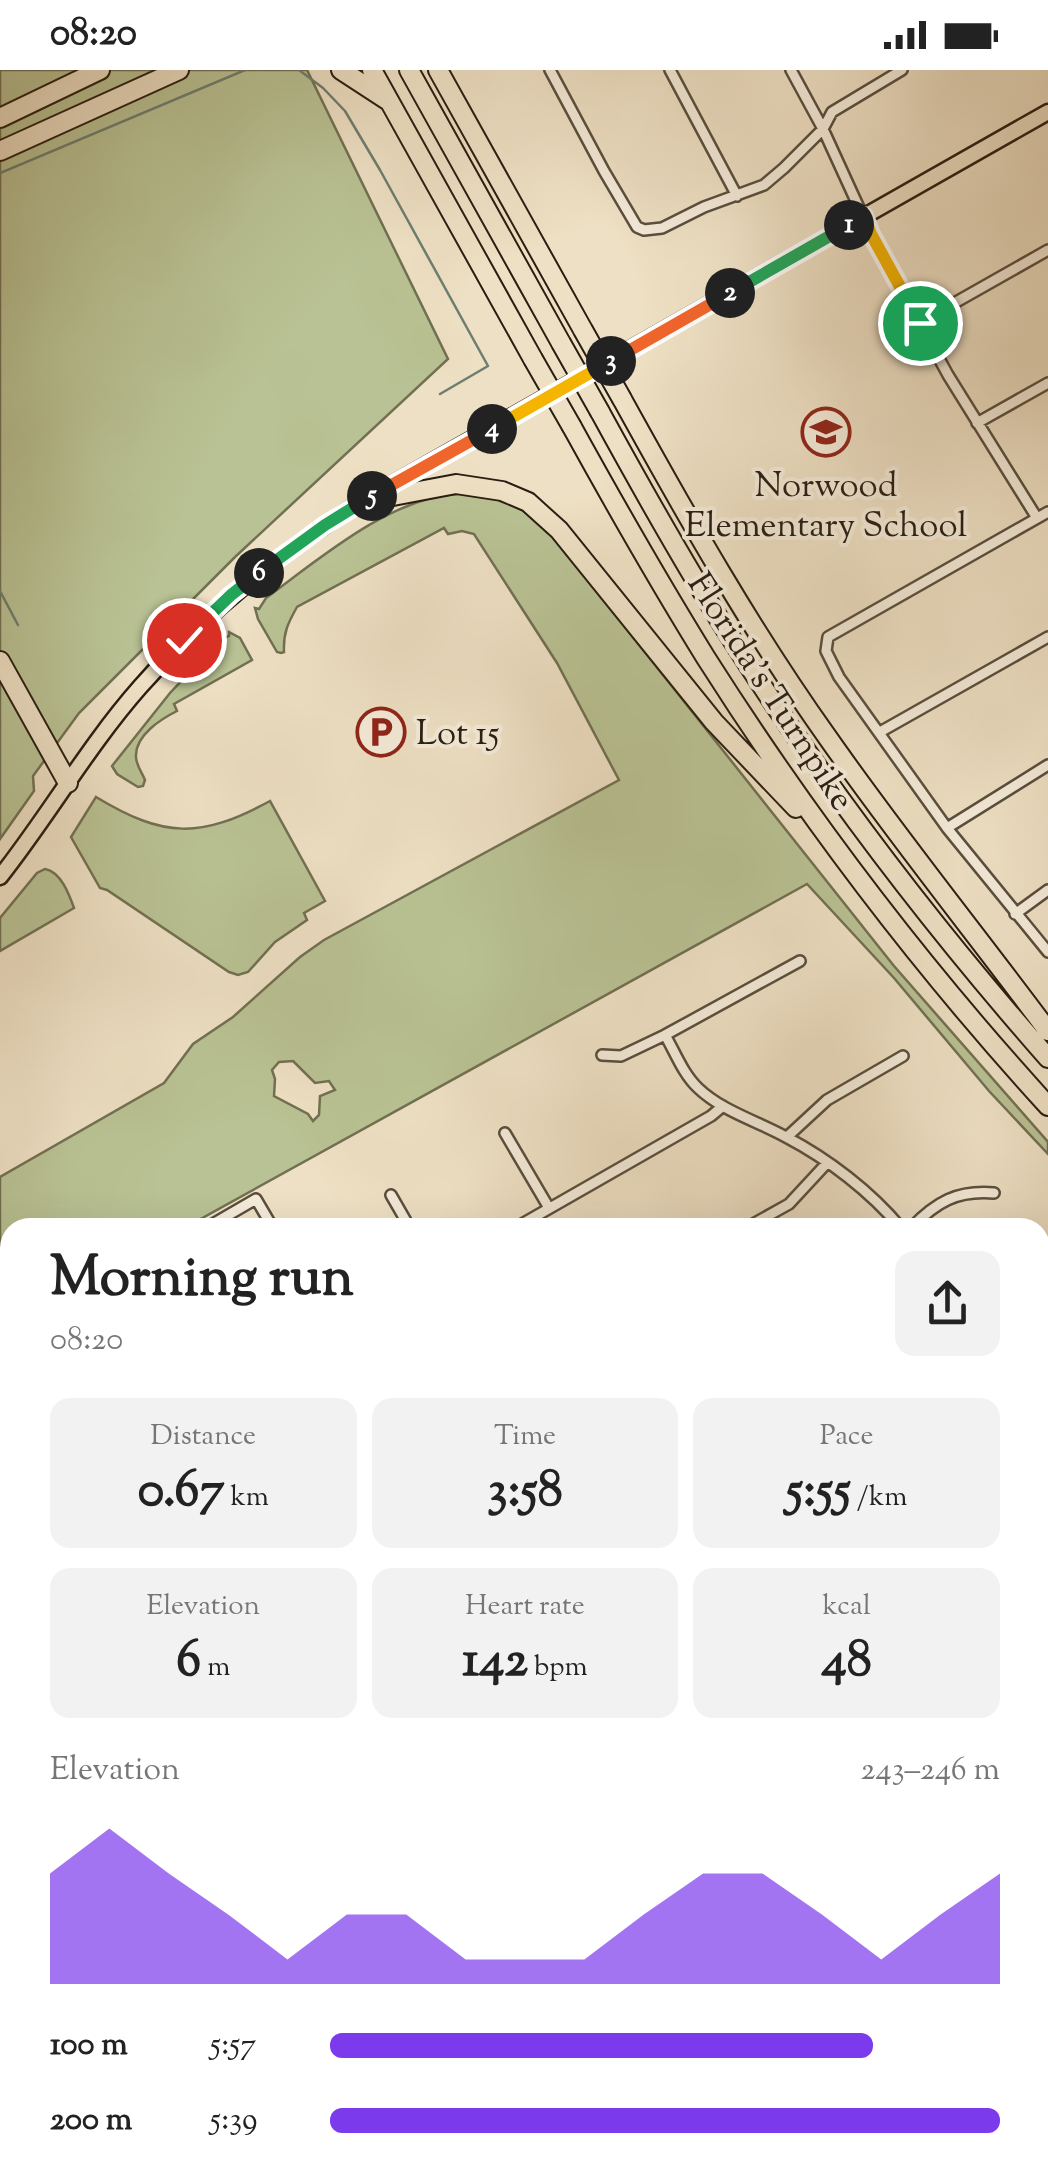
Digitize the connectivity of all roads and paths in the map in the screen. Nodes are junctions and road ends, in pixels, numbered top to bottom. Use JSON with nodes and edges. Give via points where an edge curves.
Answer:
{"nodes":[{"id":1,"x":100,"y":70,"type":"edge"},
{"id":2,"x":179,"y":70,"type":"edge"},
{"id":3,"x":341,"y":70,"type":"edge"},
{"id":4,"x":372,"y":70,"type":"edge"},
{"id":5,"x":408,"y":70,"type":"edge"},
{"id":6,"x":438,"y":70,"type":"edge"},
{"id":7,"x":550,"y":70,"type":"edge"},
{"id":8,"x":670,"y":70,"type":"edge"},
{"id":9,"x":791,"y":70,"type":"edge"},
{"id":10,"x":902,"y":70,"type":"edge"},
{"id":11,"x":391,"y":103,"type":"junction"},
{"id":12,"x":1048,"y":112,"type":"edge"},
{"id":13,"x":0,"y":118,"type":"edge"},
{"id":14,"x":823,"y":128,"type":"junction"},
{"id":15,"x":0,"y":152,"type":"edge"},
{"id":16,"x":737,"y":196,"type":"junction"},
{"id":17,"x":864,"y":216,"type":"junction"},
{"id":18,"x":1048,"y":250,"type":"edge"},
{"id":19,"x":920,"y":323,"type":"junction"},
{"id":20,"x":1048,"y":383,"type":"edge"},
{"id":21,"x":977,"y":423,"type":"junction"},
{"id":22,"x":361,"y":502,"type":"junction"},
{"id":23,"x":1048,"y":512,"type":"edge"},
{"id":24,"x":1037,"y":518,"type":"junction"},
{"id":25,"x":1048,"y":637,"type":"edge"},
{"id":26,"x":0,"y":661,"type":"edge"},
{"id":27,"x":880,"y":732,"type":"junction"},
{"id":28,"x":1048,"y":765,"type":"edge"},
{"id":29,"x":68,"y":784,"type":"junction"},
{"id":30,"x":947,"y":828,"type":"junction"},
{"id":31,"x":842,"y":856,"type":"junction"},
{"id":32,"x":0,"y":877,"type":"edge"},
{"id":33,"x":1048,"y":890,"type":"edge"},
{"id":34,"x":1015,"y":914,"type":"junction"},
{"id":35,"x":1048,"y":952,"type":"edge"},
{"id":36,"x":800,"y":962,"type":"dead end"},
{"id":37,"x":1048,"y":1030,"type":"edge"},
{"id":38,"x":666,"y":1035,"type":"junction"},
{"id":39,"x":602,"y":1055,"type":"dead end"},
{"id":40,"x":904,"y":1056,"type":"dead end"},
{"id":41,"x":1048,"y":1058,"type":"edge"},
{"id":42,"x":724,"y":1106,"type":"junction"},
{"id":43,"x":1048,"y":1106,"type":"edge"},
{"id":44,"x":505,"y":1132,"type":"dead end"},
{"id":45,"x":787,"y":1137,"type":"junction"},
{"id":46,"x":827,"y":1163,"type":"junction"},
{"id":47,"x":994,"y":1193,"type":"dead end"},
{"id":48,"x":391,"y":1194,"type":"dead end"},
{"id":49,"x":548,"y":1208,"type":"junction"},
{"id":50,"x":223,"y":1218,"type":"edge"},
{"id":51,"x":266,"y":1218,"type":"edge"},
{"id":52,"x":404,"y":1218,"type":"edge"},
{"id":53,"x":532,"y":1218,"type":"edge"},
{"id":54,"x":764,"y":1218,"type":"edge"},
{"id":55,"x":892,"y":1218,"type":"edge"},
{"id":56,"x":920,"y":1218,"type":"edge"}],
"edges":[{"from":1,"to":13,"type":"highway"},
{"from":2,"to":15,"type":"highway"},
{"from":3,"to":11,"type":"highway"},
{"from":4,"to":11,"type":"highway","name":"Florida's Turnpike"},
{"from":5,"to":41,"type":"highway","name":"Florida's Turnpike","bridge":true,"via":[[702,591],[909,892]]},
{"from":6,"to":37,"type":"highway","bridge":true,"via":[[700,538],[794,690]]},
{"from":7,"to":16,"type":"street","via":[[637,227],[662,228]]},
{"from":8,"to":16,"type":"street"},
{"from":9,"to":14,"type":"street"},
{"from":10,"to":14,"type":"street","via":[[832,112]]},
{"from":11,"to":31,"type":"highway","name":"Florida's Turnpike","bridge":true,"via":[[706,657]]},
{"from":12,"to":17,"type":"main road"},
{"from":14,"to":16,"type":"street","via":[[764,186]]},
{"from":14,"to":17,"type":"street"},
{"from":17,"to":19,"type":"street"},
{"from":17,"to":22,"type":"main road"},
{"from":18,"to":19,"type":"street"},
{"from":19,"to":21,"type":"street"},
{"from":20,"to":21,"type":"street"},
{"from":21,"to":24,"type":"street"},
{"from":22,"to":29,"type":"main road","via":[[246,583],[195,629],[140,687]]},
{"from":22,"to":31,"type":"highway","via":[[456,484],[502,491],[539,510],[714,722]]},
{"from":23,"to":24,"type":"street"},
{"from":24,"to":27,"type":"street","via":[[828,637],[826,650],[839,677]]},
{"from":25,"to":27,"type":"street"},
{"from":26,"to":29,"type":"highway"},
{"from":27,"to":30,"type":"street"},
{"from":28,"to":30,"type":"street"},
{"from":29,"to":32,"type":"main road"},
{"from":30,"to":34,"type":"street"},
{"from":31,"to":43,"type":"highway","name":"Florida's Turnpike","via":[[954,1000]]},
{"from":33,"to":34,"type":"street"},
{"from":34,"to":35,"type":"street"},
{"from":36,"to":38,"type":"street"},
{"from":38,"to":39,"type":"street","via":[[621,1056]]},
{"from":38,"to":42,"type":"street","via":[[696,1087]]},
{"from":40,"to":45,"type":"street","via":[[827,1100]]},
{"from":42,"to":45,"type":"street"},
{"from":42,"to":49,"type":"street"},
{"from":44,"to":49,"type":"street"},
{"from":45,"to":46,"type":"street"},
{"from":46,"to":54,"type":"street","via":[[789,1204]]},
{"from":46,"to":55,"type":"street"},
{"from":47,"to":56,"type":"street","via":[[951,1198]]},
{"from":48,"to":52,"type":"street"},
{"from":49,"to":53,"type":"street"},
{"from":50,"to":51,"type":"street","via":[[256,1199]]}]}
